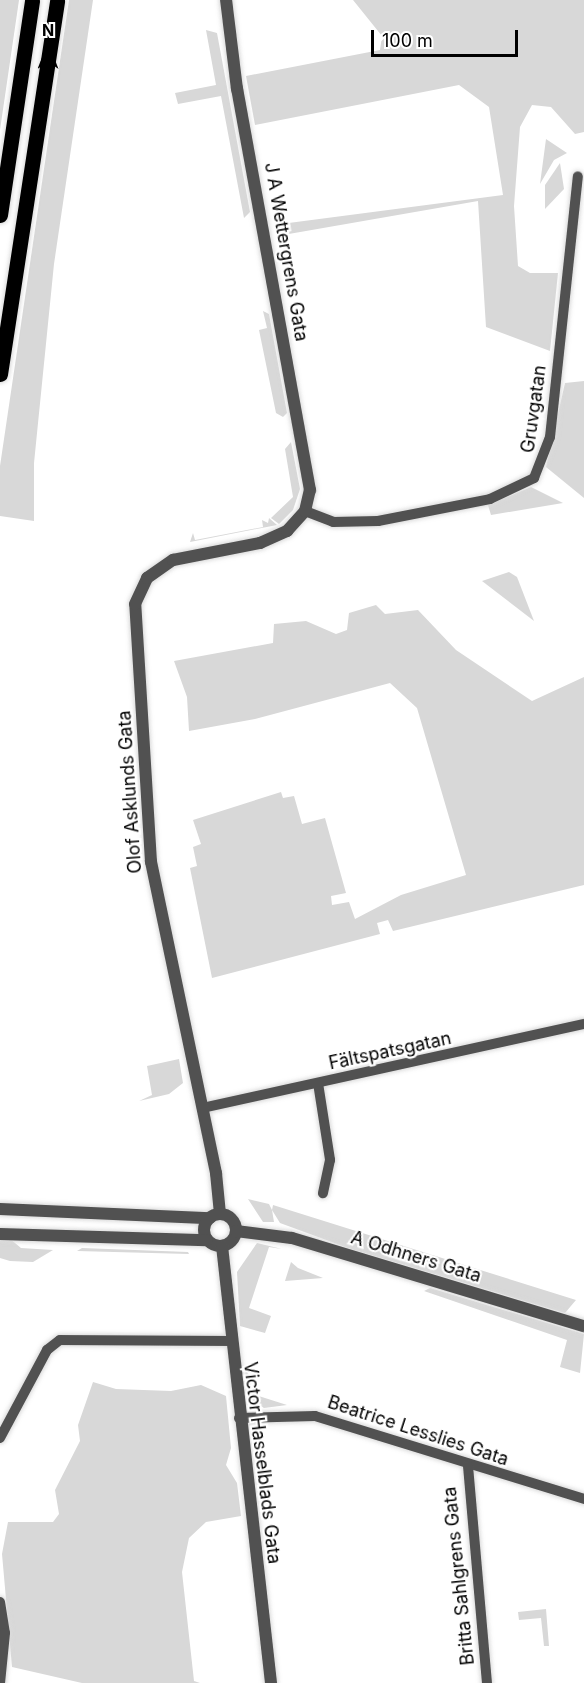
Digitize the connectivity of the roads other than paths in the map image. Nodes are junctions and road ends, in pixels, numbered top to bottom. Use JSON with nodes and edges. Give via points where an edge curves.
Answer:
{"nodes":[{"id":1,"x":32,"y":0,"type":"edge"},
{"id":2,"x":59,"y":0,"type":"edge"},
{"id":3,"x":226,"y":0,"type":"edge"},
{"id":4,"x":578,"y":176,"type":"dead end"},
{"id":5,"x":0,"y":215,"type":"edge"},
{"id":6,"x":0,"y":374,"type":"edge"},
{"id":7,"x":305,"y":510,"type":"junction"},
{"id":8,"x":584,"y":1024,"type":"edge"},
{"id":9,"x":318,"y":1083,"type":"junction"},
{"id":10,"x":202,"y":1108,"type":"junction"},
{"id":11,"x":323,"y":1192,"type":"dead end"},
{"id":12,"x":0,"y":1209,"type":"edge"},
{"id":13,"x":215,"y":1216,"type":"junction"},
{"id":14,"x":237,"y":1231,"type":"junction"},
{"id":15,"x":0,"y":1234,"type":"edge"},
{"id":16,"x":207,"y":1240,"type":"junction"},
{"id":17,"x":222,"y":1246,"type":"junction"},
{"id":18,"x":584,"y":1326,"type":"edge"},
{"id":19,"x":230,"y":1341,"type":"junction"},
{"id":20,"x":239,"y":1418,"type":"junction"},
{"id":21,"x":0,"y":1438,"type":"edge"},
{"id":22,"x":468,"y":1466,"type":"junction"},
{"id":23,"x":584,"y":1499,"type":"edge"},
{"id":24,"x":0,"y":1602,"type":"edge"},
{"id":25,"x":0,"y":1683,"type":"edge"},
{"id":26,"x":271,"y":1683,"type":"edge"},
{"id":27,"x":487,"y":1683,"type":"edge"}],
"edges":[{"from":1,"to":5,"type":"main road"},
{"from":2,"to":6,"type":"main road"},
{"from":3,"to":7,"type":"street","name":"J A Wettergrens Gata","via":[[237,89],[308,472]]},
{"from":4,"to":7,"type":"street","name":"Gruvgatan","via":[[550,437],[534,478],[490,499],[378,521],[333,522]]},
{"from":7,"to":10,"type":"street","name":"Olof Asklunds Gata","via":[[279,536],[173,560],[158,568],[136,596],[151,862]]},
{"from":8,"to":9,"type":"street","name":"Fältspatsgatan"},
{"from":9,"to":10,"type":"street","name":"Fältspatsgatan"},
{"from":9,"to":11,"type":"street","via":[[330,1160]]},
{"from":10,"to":13,"type":"street","name":"Olof Asklunds Gata"},
{"from":12,"to":13,"type":"street"},
{"from":13,"to":14,"type":"street","via":[[232,1219]]},
{"from":13,"to":16,"type":"street"},
{"from":14,"to":17,"type":"street"},
{"from":14,"to":18,"type":"street","name":"A Odhners Gata","via":[[292,1238]]},
{"from":15,"to":16,"type":"street"},
{"from":16,"to":17,"type":"street"},
{"from":17,"to":19,"type":"street","name":"Victor Hasselblads Gata"},
{"from":19,"to":20,"type":"street","name":"Victor Hasselblads Gata"},
{"from":19,"to":21,"type":"street","via":[[60,1340],[47,1350]]},
{"from":20,"to":22,"type":"street","name":"Beatrice Lesslies Gata","via":[[315,1416]]},
{"from":20,"to":26,"type":"street","name":"Victor Hasselblads Gata"},
{"from":22,"to":23,"type":"street","name":"Beatrice Lesslies Gata"},
{"from":22,"to":27,"type":"street","name":"Britta Sahlgrens Gata"},
{"from":24,"to":25,"type":"street","via":[[5,1633]]}]}
